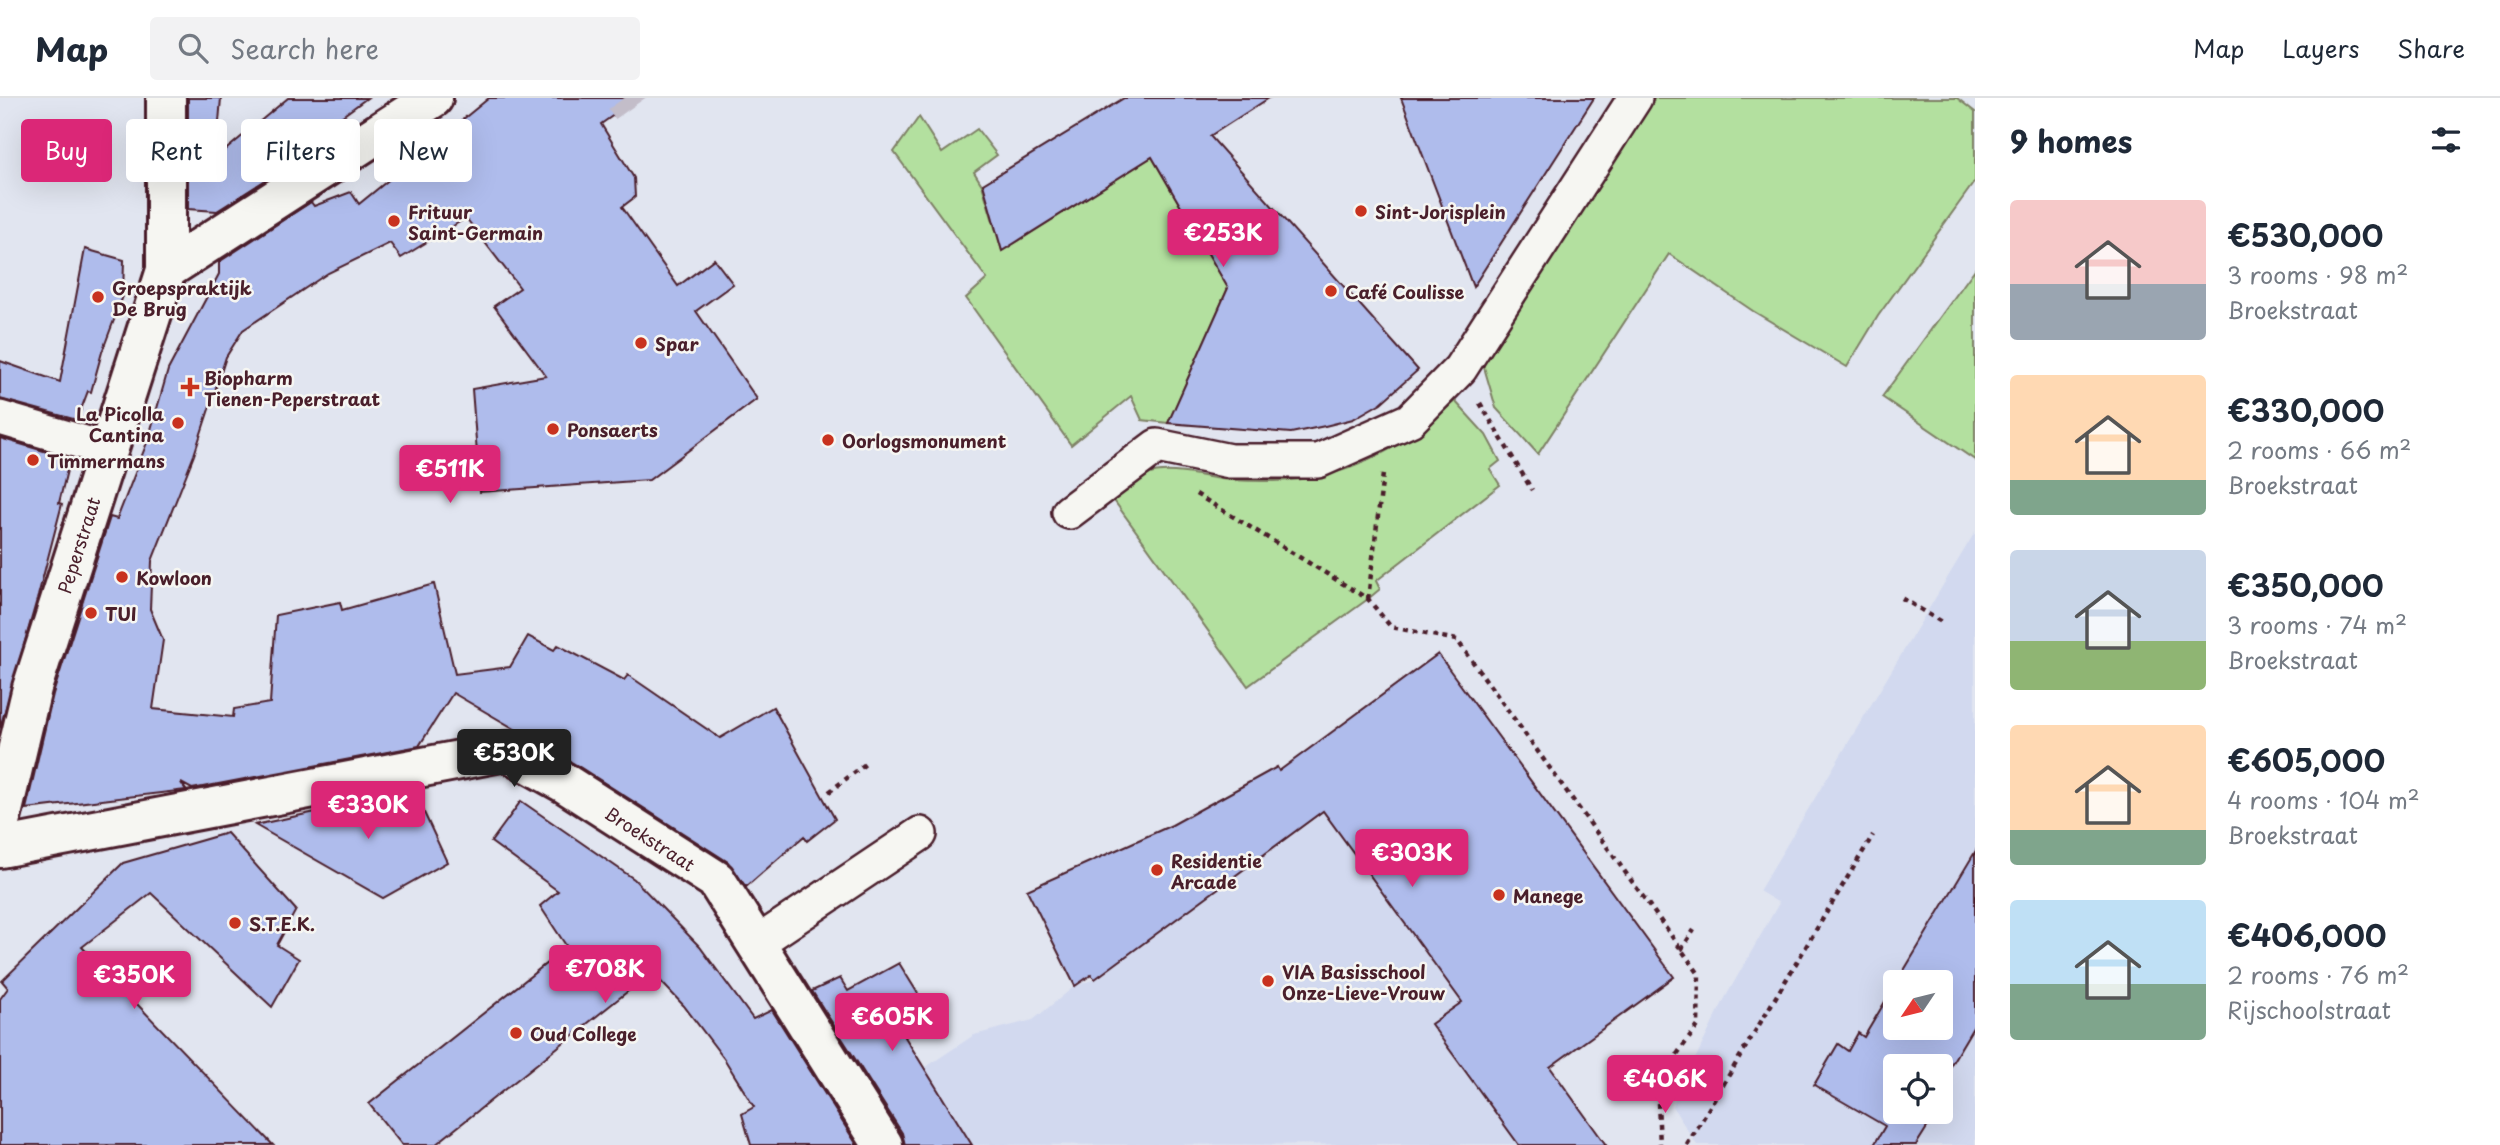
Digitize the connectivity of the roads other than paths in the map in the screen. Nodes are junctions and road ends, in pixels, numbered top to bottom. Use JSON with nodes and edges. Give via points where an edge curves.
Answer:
{"nodes":[{"id":1,"x":166,"y":98,"type":"edge"},
{"id":2,"x":433,"y":98,"type":"edge"},
{"id":3,"x":1634,"y":98,"type":"edge"},
{"id":4,"x":166,"y":270,"type":"junction"},
{"id":5,"x":0,"y":418,"type":"edge"},
{"id":6,"x":108,"y":450,"type":"junction"},
{"id":7,"x":1069,"y":512,"type":"dead end"},
{"id":8,"x":0,"y":823,"type":"edge"},
{"id":9,"x":920,"y":834,"type":"dead end"},
{"id":10,"x":0,"y":848,"type":"edge"},
{"id":11,"x":757,"y":943,"type":"junction"},
{"id":12,"x":883,"y":1145,"type":"edge"}],
"edges":[{"from":1,"to":4,"type":"street","name":"Peperstraat"},
{"from":2,"to":4,"type":"street"},
{"from":3,"to":7,"type":"street","via":[[1460,369],[1410,420],[1318,461],[1230,461],[1157,446]]},
{"from":4,"to":6,"type":"street","name":"Peperstraat"},
{"from":5,"to":6,"type":"street"},
{"from":6,"to":8,"type":"street","name":"Peperstraat","via":[[32,688]]},
{"from":9,"to":11,"type":"street"},
{"from":10,"to":11,"type":"street","name":"Broekstraat","via":[[507,751],[716,880]]},
{"from":11,"to":12,"type":"street","name":"Broekstraat"}]}
